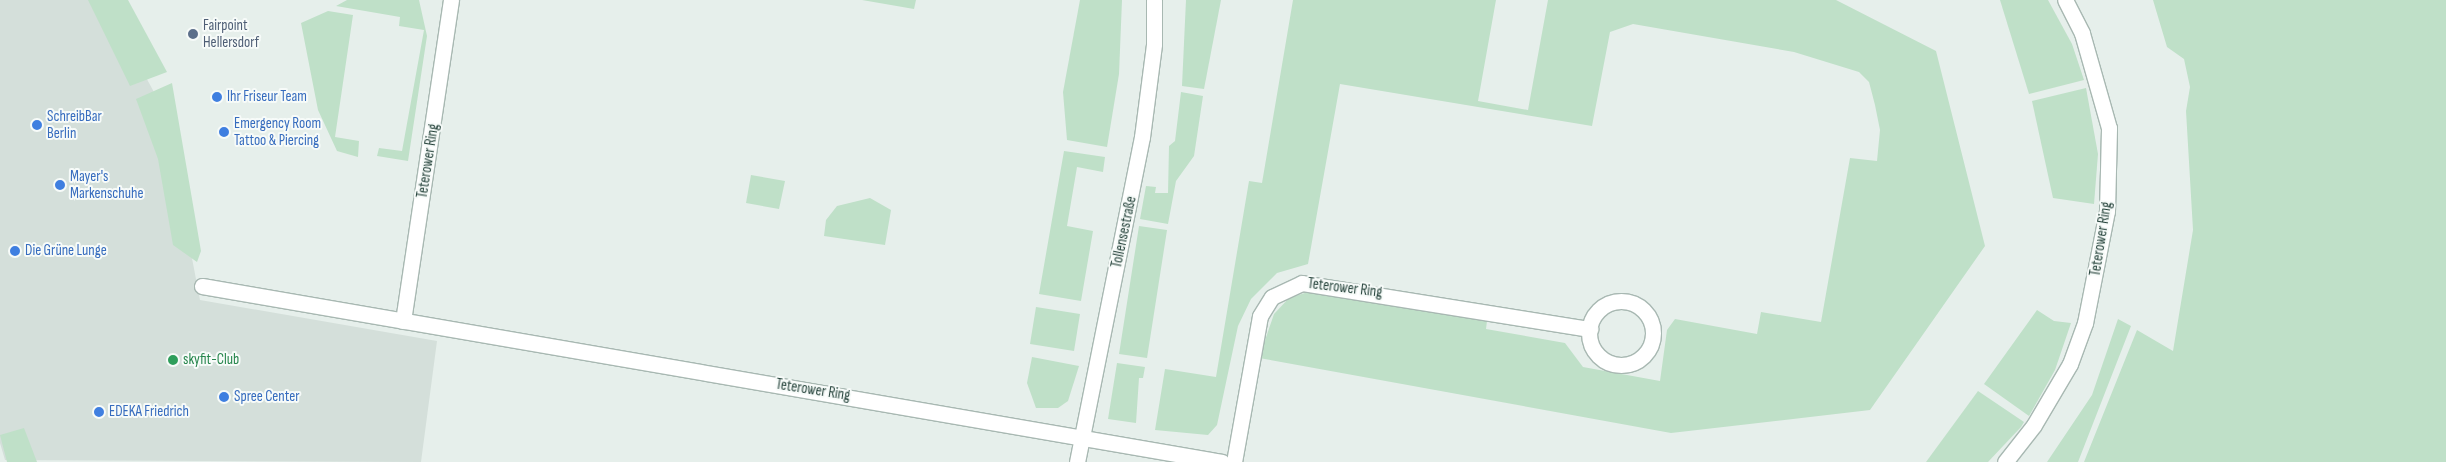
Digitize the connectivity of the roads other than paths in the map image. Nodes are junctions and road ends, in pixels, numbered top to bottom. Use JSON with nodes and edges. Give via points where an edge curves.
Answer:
{"nodes":[{"id":1,"x":451,"y":0,"type":"edge"},
{"id":2,"x":1154,"y":0,"type":"edge"},
{"id":3,"x":2065,"y":0,"type":"edge"},
{"id":4,"x":202,"y":286,"type":"dead end"},
{"id":5,"x":403,"y":321,"type":"junction"},
{"id":6,"x":1590,"y":329,"type":"junction"},
{"id":7,"x":1083,"y":436,"type":"junction"},
{"id":8,"x":1077,"y":462,"type":"edge"},
{"id":9,"x":1222,"y":462,"type":"edge"},
{"id":10,"x":1234,"y":462,"type":"edge"},
{"id":11,"x":2005,"y":462,"type":"edge"}],
"edges":[{"from":1,"to":5,"type":"street","name":"Teterower Ring"},
{"from":2,"to":7,"type":"street","name":"Tollensestraße","via":[[1154,44],[1142,137]]},
{"from":3,"to":11,"type":"street","name":"Teterower Ring","via":[[2082,33],[2109,128],[2106,211],[2085,323],[2070,364],[2034,425]]},
{"from":4,"to":5,"type":"street","name":"Teterower Ring"},
{"from":5,"to":7,"type":"street","name":"Teterower Ring"},
{"from":6,"to":6,"type":"street","via":[[1590,340],[1601,357],[1621,365],[1641,358],[1652,340],[1650,319],[1630,302],[1604,306]]},
{"from":6,"to":10,"type":"street","name":"Teterower Ring","via":[[1347,286],[1302,283],[1272,298],[1260,316]]},
{"from":7,"to":8,"type":"street","name":"Tollensestraße"},
{"from":7,"to":9,"type":"street","name":"Teterower Ring"}]}
